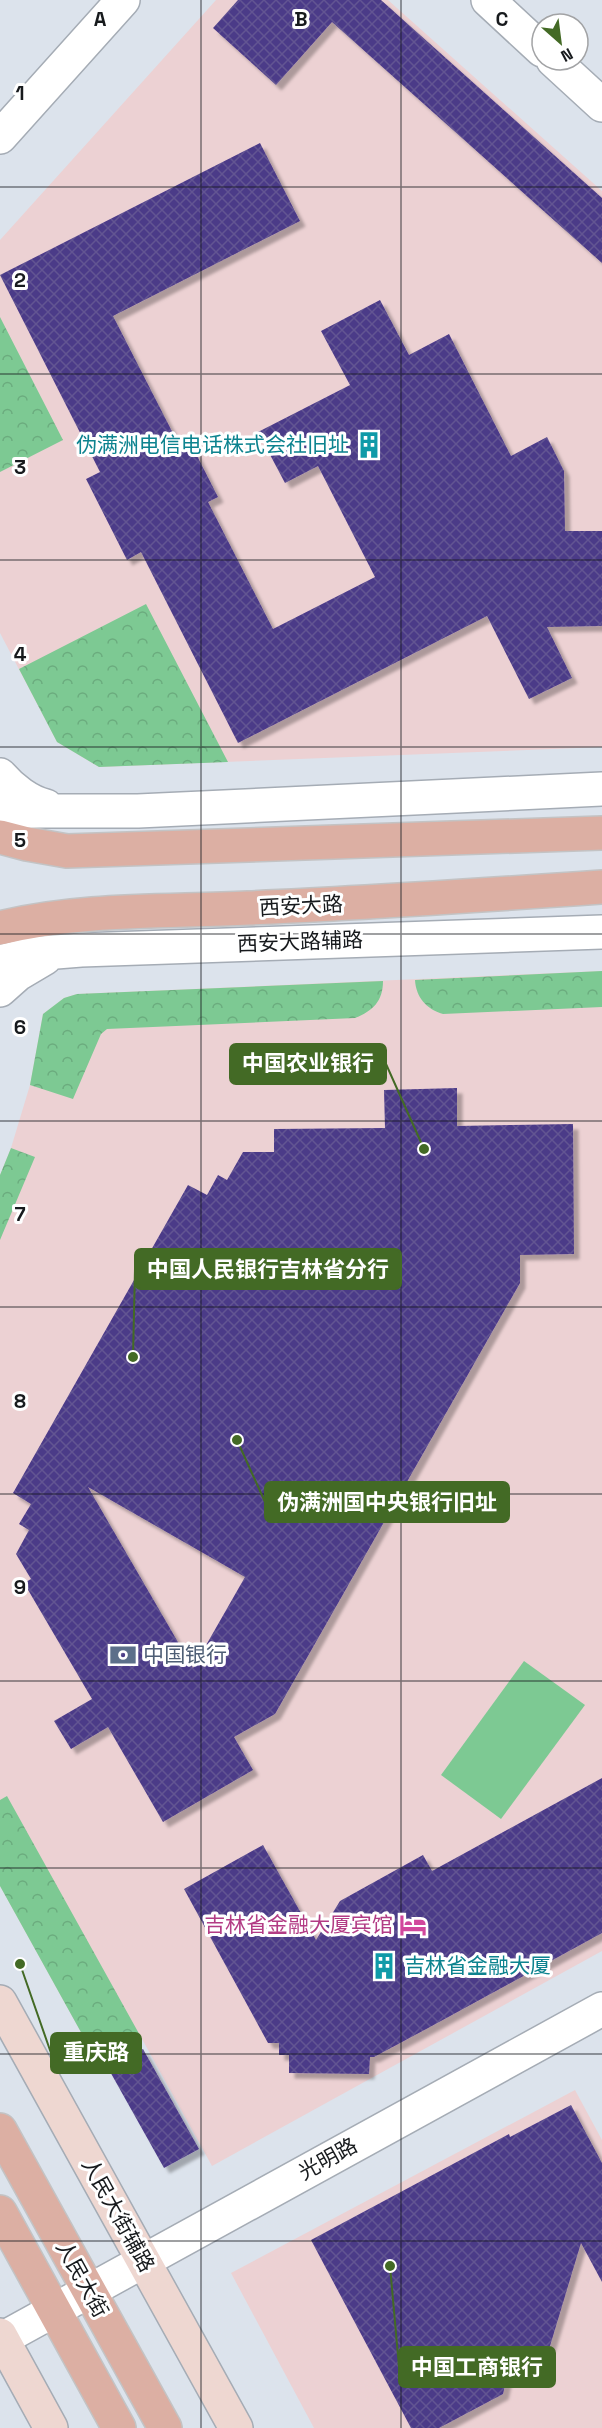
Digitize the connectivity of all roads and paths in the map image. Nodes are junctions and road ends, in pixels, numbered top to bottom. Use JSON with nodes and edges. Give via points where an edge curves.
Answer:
{"nodes":[{"id":1,"x":123,"y":0,"type":"edge"},
{"id":2,"x":488,"y":0,"type":"edge"},
{"id":3,"x":530,"y":39,"type":"edge"},
{"id":4,"x":566,"y":72,"type":"edge"},
{"id":5,"x":602,"y":105,"type":"edge"},
{"id":6,"x":0,"y":136,"type":"edge"},
{"id":7,"x":0,"y":775,"type":"edge"},
{"id":8,"x":602,"y":789,"type":"edge"},
{"id":9,"x":0,"y":806,"type":"edge"},
{"id":10,"x":69,"y":812,"type":"junction"},
{"id":11,"x":602,"y":833,"type":"edge"},
{"id":12,"x":0,"y":837,"type":"edge"},
{"id":13,"x":602,"y":887,"type":"edge"},
{"id":14,"x":0,"y":928,"type":"edge"},
{"id":15,"x":602,"y":932,"type":"edge"},
{"id":16,"x":81,"y":950,"type":"junction"},
{"id":17,"x":0,"y":962,"type":"edge"},
{"id":18,"x":0,"y":990,"type":"edge"},
{"id":19,"x":0,"y":2002,"type":"edge"},
{"id":20,"x":602,"y":2009,"type":"edge"},
{"id":21,"x":0,"y":2130,"type":"edge"},
{"id":22,"x":0,"y":2212,"type":"edge"},
{"id":23,"x":143,"y":2260,"type":"junction"},
{"id":24,"x":89,"y":2291,"type":"junction"},
{"id":25,"x":54,"y":2310,"type":"junction"},
{"id":26,"x":1,"y":2338,"type":"edge"},
{"id":27,"x":51,"y":2428,"type":"edge"},
{"id":28,"x":119,"y":2428,"type":"edge"},
{"id":29,"x":165,"y":2428,"type":"edge"},
{"id":30,"x":236,"y":2428,"type":"edge"}],
"edges":[{"from":1,"to":6,"type":"street"},
{"from":2,"to":3,"type":"street"},
{"from":4,"to":5,"type":"street"},
{"from":7,"to":10,"type":"street","via":[[35,803]]},
{"from":8,"to":10,"type":"street"},
{"from":9,"to":10,"type":"street"},
{"from":11,"to":12,"type":"main road","via":[[67,851]]},
{"from":13,"to":14,"type":"main road","name":"西安大路","via":[[336,904],[82,914]]},
{"from":15,"to":16,"type":"street","name":"西安大路辅路"},
{"from":16,"to":17,"type":"street","name":"西安大路辅路","via":[[32,954]]},
{"from":16,"to":18,"type":"street","via":[[47,956]]},
{"from":19,"to":23,"type":"main road","name":"人民大街辅路"},
{"from":20,"to":23,"type":"street","name":"光明路"},
{"from":21,"to":24,"type":"main road","name":"人民大街"},
{"from":22,"to":25,"type":"main road","name":"人民大街"},
{"from":23,"to":24,"type":"street","name":"光明路"},
{"from":23,"to":30,"type":"main road","name":"人民大街辅路"},
{"from":24,"to":25,"type":"street","name":"光明路"},
{"from":24,"to":29,"type":"main road","name":"人民大街"},
{"from":25,"to":26,"type":"street","name":"光明路"},
{"from":25,"to":28,"type":"main road","name":"人民大街"},
{"from":26,"to":27,"type":"main road"}]}
